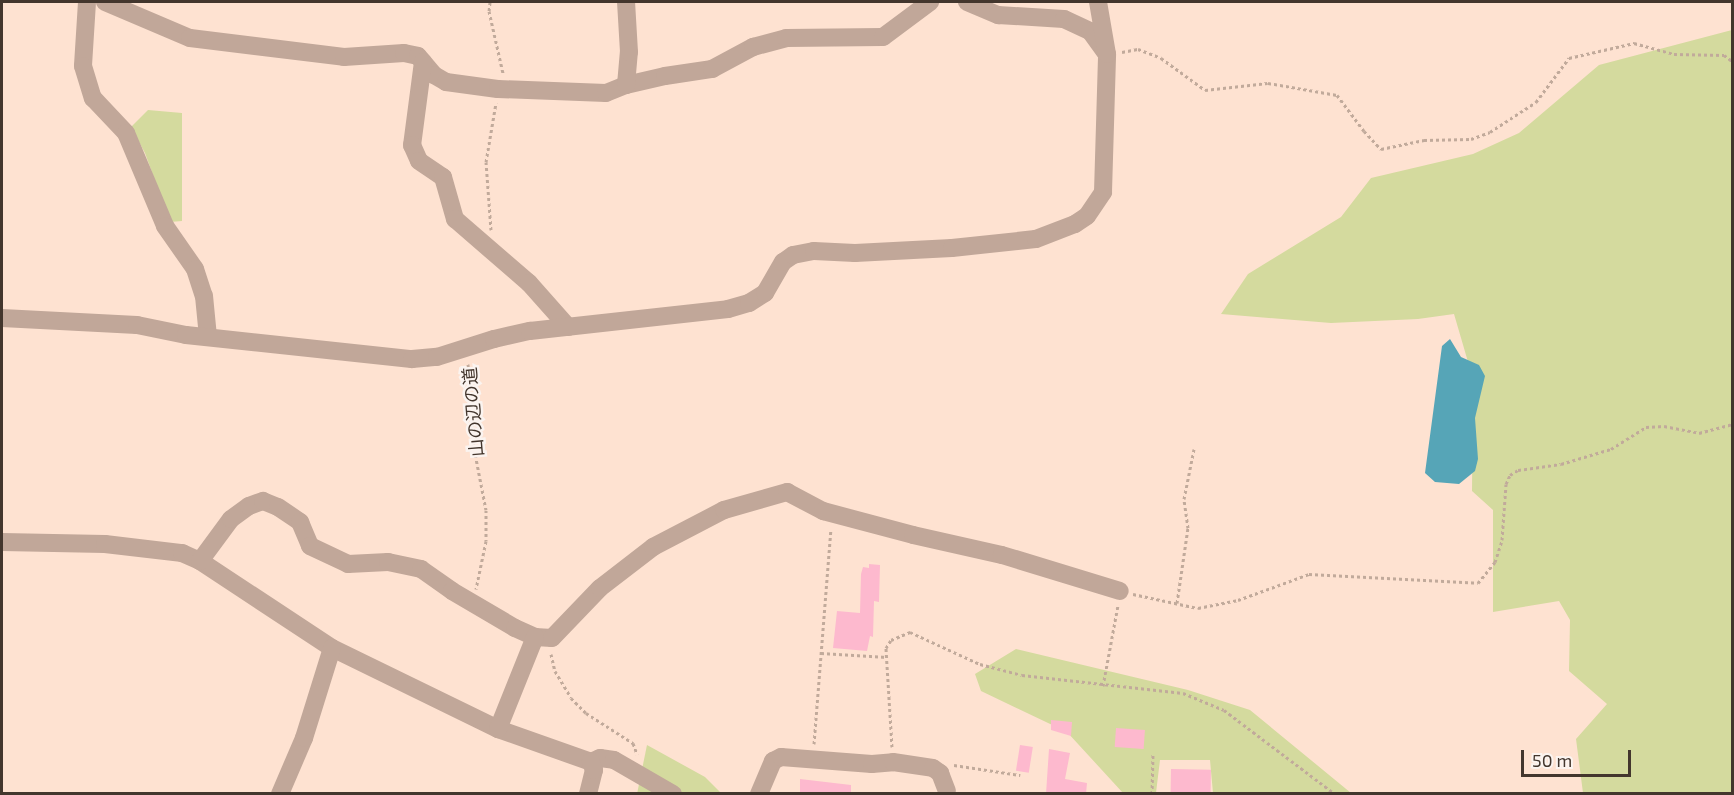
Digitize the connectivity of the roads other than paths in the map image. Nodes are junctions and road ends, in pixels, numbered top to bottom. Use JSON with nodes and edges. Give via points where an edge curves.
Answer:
{"nodes":[{"id":1,"x":87,"y":2,"type":"edge"},
{"id":2,"x":105,"y":2,"type":"edge"},
{"id":3,"x":626,"y":2,"type":"edge"},
{"id":4,"x":930,"y":2,"type":"edge"},
{"id":5,"x":967,"y":2,"type":"edge"},
{"id":6,"x":1098,"y":2,"type":"edge"},
{"id":7,"x":1107,"y":54,"type":"junction"},
{"id":8,"x":423,"y":62,"type":"junction"},
{"id":9,"x":626,"y":85,"type":"junction"},
{"id":10,"x":2,"y":318,"type":"edge"},
{"id":11,"x":568,"y":327,"type":"junction"},
{"id":12,"x":208,"y":337,"type":"junction"},
{"id":13,"x":2,"y":542,"type":"edge"},
{"id":14,"x":200,"y":561,"type":"junction"},
{"id":15,"x":1120,"y":591,"type":"road end"},
{"id":16,"x":535,"y":637,"type":"junction"},
{"id":17,"x":332,"y":648,"type":"junction"},
{"id":18,"x":498,"y":729,"type":"junction"},
{"id":19,"x":591,"y":762,"type":"junction"},
{"id":20,"x":947,"y":791,"type":"dead end"},
{"id":21,"x":280,"y":794,"type":"edge"},
{"id":22,"x":588,"y":794,"type":"edge"},
{"id":23,"x":673,"y":794,"type":"edge"},
{"id":24,"x":759,"y":794,"type":"edge"}],
"edges":[{"from":1,"to":12,"type":"street","via":[[83,66],[93,98],[126,133],[165,226],[195,268],[204,296]]},
{"from":2,"to":8,"type":"street","via":[[190,38],[344,57],[404,53],[418,56]]},
{"from":3,"to":9,"type":"street"},
{"from":4,"to":9,"type":"street","via":[[883,37],[786,38],[753,47],[712,69]]},
{"from":5,"to":7,"type":"street","via":[[998,15],[1064,19],[1090,31]]},
{"from":6,"to":7,"type":"street"},
{"from":7,"to":11,"type":"street","name":"山の辺の道","via":[[1103,192],[1087,216],[1075,225],[1036,239],[952,248],[814,251],[793,255],[783,262],[765,293],[749,303],[728,309]]},
{"from":8,"to":9,"type":"street","via":[[446,82],[498,89],[606,93]]},
{"from":8,"to":11,"type":"street","via":[[412,145],[419,161],[443,177],[455,219],[528,283]]},
{"from":10,"to":12,"type":"street","via":[[137,325]]},
{"from":11,"to":12,"type":"street","name":"山の辺の道","via":[[530,331],[437,357],[412,359]]},
{"from":13,"to":14,"type":"street","via":[[105,544],[182,553]]},
{"from":14,"to":16,"type":"street","via":[[231,519],[263,501],[300,522],[310,546],[348,564],[388,562],[421,568],[474,605]]},
{"from":14,"to":17,"type":"street"},
{"from":15,"to":16,"type":"street","via":[[1002,555],[913,536],[833,513],[787,492],[723,510],[653,547],[600,588],[552,638]]},
{"from":16,"to":18,"type":"street"},
{"from":17,"to":18,"type":"street"},
{"from":17,"to":21,"type":"street","via":[[304,738]]},
{"from":18,"to":19,"type":"street"},
{"from":19,"to":22,"type":"street","via":[[594,770]]},
{"from":19,"to":23,"type":"street","via":[[600,758],[614,760]]},
{"from":20,"to":24,"type":"street","via":[[940,773],[933,768],[892,762],[782,757],[773,761]]}]}
